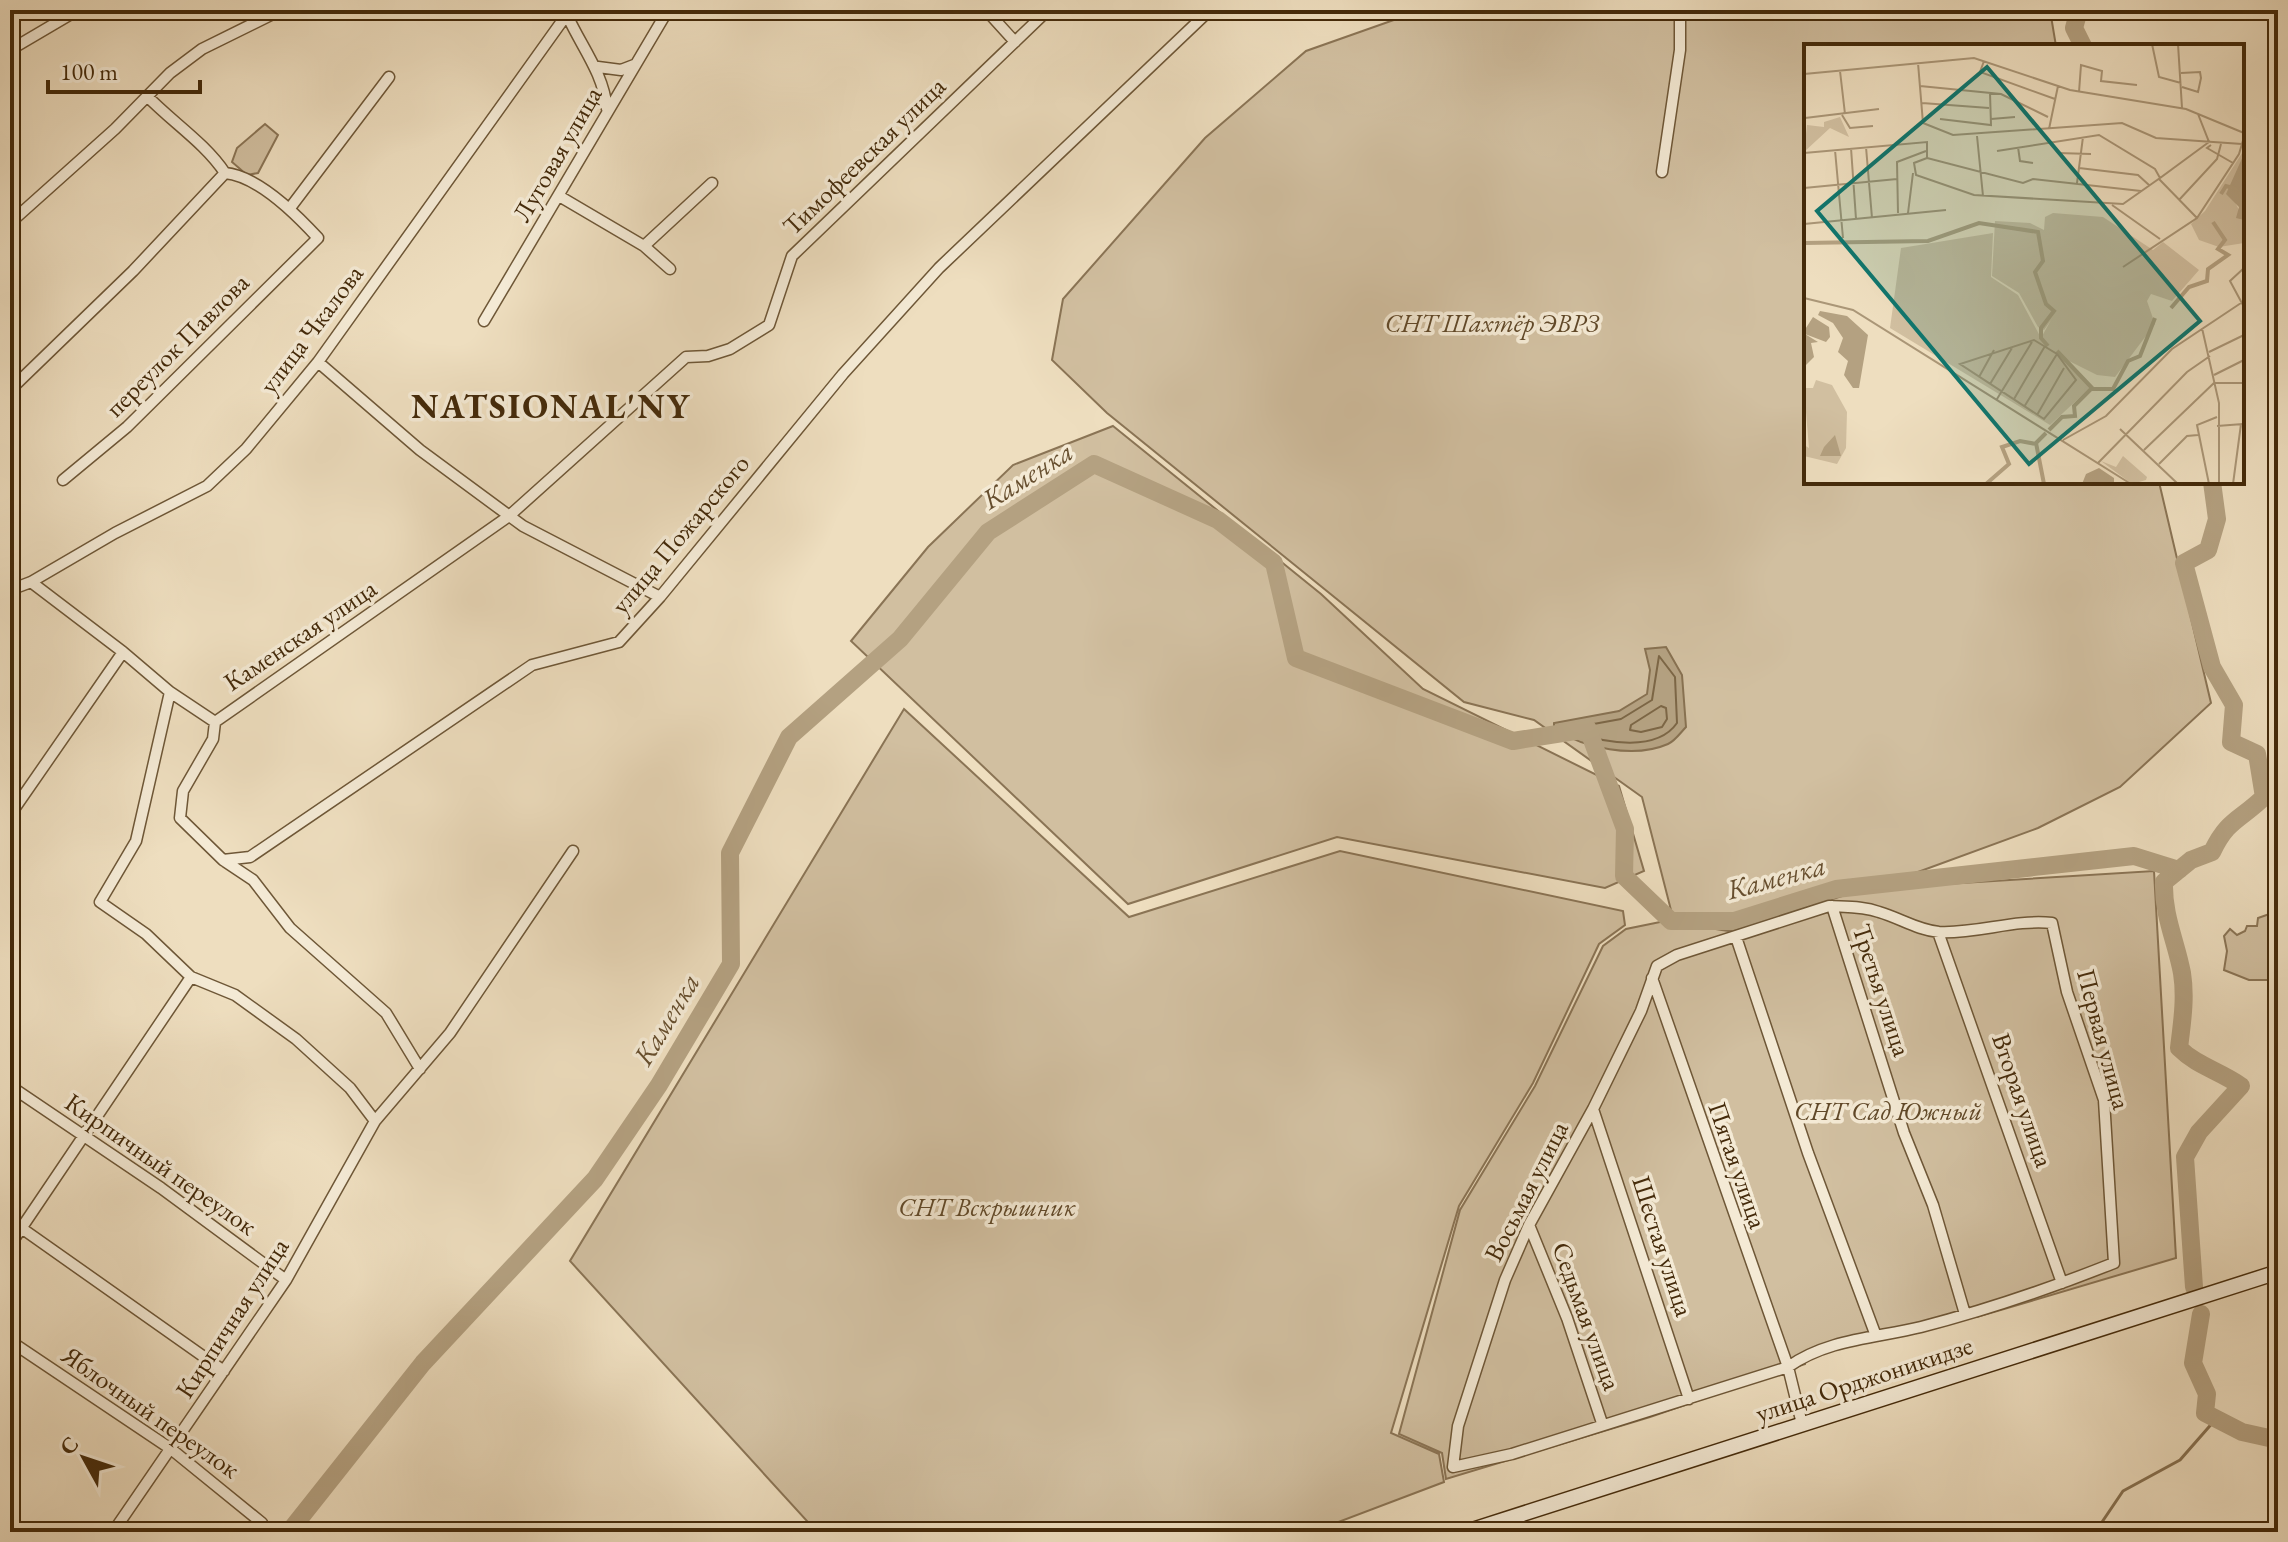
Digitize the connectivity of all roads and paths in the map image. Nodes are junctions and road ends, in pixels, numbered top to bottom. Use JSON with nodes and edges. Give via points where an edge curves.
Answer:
{"nodes":[{"id":1,"x":78,"y":10,"type":"edge"},
{"id":2,"x":281,"y":10,"type":"edge"},
{"id":3,"x":668,"y":10,"type":"edge"},
{"id":4,"x":986,"y":10,"type":"edge"},
{"id":5,"x":1048,"y":10,"type":"edge"},
{"id":6,"x":1210,"y":10,"type":"edge"},
{"id":7,"x":1680,"y":10,"type":"edge"},
{"id":8,"x":569,"y":12,"type":"edge"},
{"id":9,"x":1015,"y":42,"type":"junction"},
{"id":10,"x":10,"y":50,"type":"edge"},
{"id":11,"x":636,"y":64,"type":"junction"},
{"id":12,"x":598,"y":67,"type":"junction"},
{"id":13,"x":389,"y":77,"type":"dead end"},
{"id":14,"x":147,"y":96,"type":"junction"},
{"id":15,"x":607,"y":109,"type":"junction"},
{"id":16,"x":1662,"y":172,"type":"dead end"},
{"id":17,"x":225,"y":173,"type":"junction"},
{"id":18,"x":712,"y":183,"type":"dead end"},
{"id":19,"x":559,"y":196,"type":"junction"},
{"id":20,"x":290,"y":208,"type":"junction"},
{"id":21,"x":10,"y":223,"type":"edge"},
{"id":22,"x":644,"y":246,"type":"junction"},
{"id":23,"x":670,"y":269,"type":"dead end"},
{"id":24,"x":484,"y":321,"type":"dead end"},
{"id":25,"x":318,"y":362,"type":"junction"},
{"id":26,"x":11,"y":389,"type":"edge"},
{"id":27,"x":63,"y":480,"type":"dead end"},
{"id":28,"x":509,"y":516,"type":"junction"},
{"id":29,"x":31,"y":582,"type":"junction"},
{"id":30,"x":10,"y":590,"type":"edge"},
{"id":31,"x":660,"y":597,"type":"junction"},
{"id":32,"x":123,"y":652,"type":"junction"},
{"id":33,"x":170,"y":692,"type":"junction"},
{"id":34,"x":215,"y":722,"type":"junction"},
{"id":35,"x":10,"y":815,"type":"edge"},
{"id":36,"x":573,"y":851,"type":"dead end"},
{"id":37,"x":223,"y":860,"type":"junction"},
{"id":38,"x":1832,"y":906,"type":"junction"},
{"id":39,"x":1938,"y":932,"type":"junction"},
{"id":40,"x":1736,"y":937,"type":"junction"},
{"id":41,"x":1651,"y":976,"type":"junction"},
{"id":42,"x":191,"y":977,"type":"junction"},
{"id":43,"x":420,"y":1069,"type":"junction"},
{"id":44,"x":10,"y":1086,"type":"edge"},
{"id":45,"x":1593,"y":1109,"type":"junction"},
{"id":46,"x":375,"y":1121,"type":"junction"},
{"id":47,"x":83,"y":1136,"type":"junction"},
{"id":48,"x":10,"y":1220,"type":"edge"},
{"id":49,"x":1529,"y":1225,"type":"junction"},
{"id":50,"x":22,"y":1228,"type":"junction"},
{"id":51,"x":10,"y":1245,"type":"edge"},
{"id":52,"x":2278,"y":1272,"type":"edge"},
{"id":53,"x":286,"y":1280,"type":"junction"},
{"id":54,"x":2062,"y":1283,"type":"junction"},
{"id":55,"x":1965,"y":1314,"type":"junction"},
{"id":56,"x":1876,"y":1336,"type":"junction"},
{"id":57,"x":10,"y":1341,"type":"edge"},
{"id":58,"x":1788,"y":1367,"type":"junction"},
{"id":59,"x":224,"y":1371,"type":"junction"},
{"id":60,"x":1689,"y":1399,"type":"junction"},
{"id":61,"x":1602,"y":1423,"type":"junction"},
{"id":62,"x":1802,"y":1424,"type":"junction"},
{"id":63,"x":171,"y":1449,"type":"junction"},
{"id":64,"x":262,"y":1523,"type":"dead end"},
{"id":65,"x":113,"y":1532,"type":"edge"},
{"id":66,"x":1466,"y":1532,"type":"edge"}],
"edges":[{"from":1,"to":10,"type":"street"},
{"from":2,"to":14,"type":"street","via":[[202,49]]},
{"from":3,"to":11,"type":"street","name":"Луговая улица"},
{"from":4,"to":9,"type":"street"},
{"from":5,"to":9,"type":"street","name":"Тимофеевская улица"},
{"from":6,"to":31,"type":"street","name":"улица Пожарского","via":[[939,268],[843,374]]},
{"from":7,"to":16,"type":"street","via":[[1680,50]]},
{"from":8,"to":12,"type":"street"},
{"from":8,"to":25,"type":"street","name":"улица Чкалова"},
{"from":9,"to":28,"type":"street","name":"Тимофеевская улица","via":[[792,256],[769,325],[730,349],[686,357]]},
{"from":11,"to":12,"type":"street","via":[[621,70]]},
{"from":11,"to":15,"type":"street","name":"Луговая улица"},
{"from":12,"to":15,"type":"street"},
{"from":13,"to":20,"type":"street"},
{"from":14,"to":17,"type":"street","via":[[214,156]]},
{"from":14,"to":21,"type":"street"},
{"from":15,"to":19,"type":"street","name":"Луговая улица"},
{"from":17,"to":20,"type":"street","via":[[236,174]]},
{"from":17,"to":26,"type":"street"},
{"from":18,"to":22,"type":"street"},
{"from":19,"to":22,"type":"street"},
{"from":19,"to":24,"type":"street","name":"Луговая улица"},
{"from":20,"to":27,"type":"street","name":"переулок Павлова","via":[[318,238],[127,427]]},
{"from":22,"to":23,"type":"street"},
{"from":25,"to":28,"type":"street","via":[[420,450]]},
{"from":25,"to":29,"type":"street","name":"улица Чкалова","via":[[246,449],[207,486]]},
{"from":28,"to":31,"type":"street"},
{"from":28,"to":34,"type":"street","name":"Каменская улица"},
{"from":29,"to":30,"type":"street","name":"улица Чкалова"},
{"from":29,"to":32,"type":"street","name":"Каменская улица"},
{"from":31,"to":37,"type":"street","name":"улица Пожарского","via":[[619,642],[532,665],[250,857]]},
{"from":32,"to":33,"type":"street","name":"Каменская улица"},
{"from":32,"to":35,"type":"street"},
{"from":33,"to":34,"type":"street","name":"Каменская улица"},
{"from":33,"to":42,"type":"street","via":[[136,841],[100,902],[146,934]]},
{"from":34,"to":37,"type":"street","via":[[213,739],[183,791],[180,818]]},
{"from":36,"to":43,"type":"street","name":"Кирпичная улица"},
{"from":37,"to":43,"type":"street","via":[[253,880],[290,928],[386,1013]]},
{"from":38,"to":39,"type":"street","via":[[1879,911]]},
{"from":38,"to":40,"type":"street"},
{"from":38,"to":55,"type":"street","name":"Третья улица"},
{"from":39,"to":54,"type":"street","name":"Вторая улица"},
{"from":39,"to":54,"type":"street","name":"Первая улица","via":[[2052,923],[2067,992],[2104,1100],[2114,1263]]},
{"from":40,"to":41,"type":"street","via":[[1677,955],[1657,966]]},
{"from":40,"to":56,"type":"street"},
{"from":41,"to":45,"type":"street","name":"Восьмая улица","via":[[1641,1011]]},
{"from":41,"to":58,"type":"street","name":"Пятая улица"},
{"from":42,"to":46,"type":"street","via":[[235,995],[296,1039],[350,1088]]},
{"from":42,"to":47,"type":"street"},
{"from":43,"to":46,"type":"street","name":"Кирпичная улица"},
{"from":44,"to":47,"type":"street","name":"Кирпичный переулок"},
{"from":45,"to":49,"type":"street","name":"Восьмая улица"},
{"from":45,"to":60,"type":"street","name":"Шестая улица"},
{"from":46,"to":53,"type":"street","name":"Кирпичная улица"},
{"from":47,"to":50,"type":"street"},
{"from":47,"to":53,"type":"street","name":"Кирпичный переулок"},
{"from":48,"to":50,"type":"street"},
{"from":49,"to":61,"type":"street","name":"Седьмая улица"},
{"from":49,"to":61,"type":"street","name":"Восьмая улица","via":[[1505,1280],[1458,1426],[1453,1467],[1512,1454]]},
{"from":50,"to":51,"type":"street"},
{"from":50,"to":59,"type":"street"},
{"from":52,"to":62,"type":"main road","name":"улица Орджоникидзе"},
{"from":53,"to":59,"type":"street","name":"Кирпичная улица"},
{"from":54,"to":55,"type":"street"},
{"from":55,"to":56,"type":"street"},
{"from":56,"to":58,"type":"street","via":[[1803,1356]]},
{"from":57,"to":63,"type":"street","name":"Яблочный переулок"},
{"from":58,"to":60,"type":"street"},
{"from":58,"to":62,"type":"street","name":"Пятая улица"},
{"from":59,"to":63,"type":"street","name":"Кирпичная улица"},
{"from":60,"to":61,"type":"street"},
{"from":62,"to":66,"type":"main road","name":"улица Орджоникидзе"},
{"from":63,"to":64,"type":"street","name":"Яблочный переулок"},
{"from":63,"to":65,"type":"street","name":"Кирпичная улица"}]}
